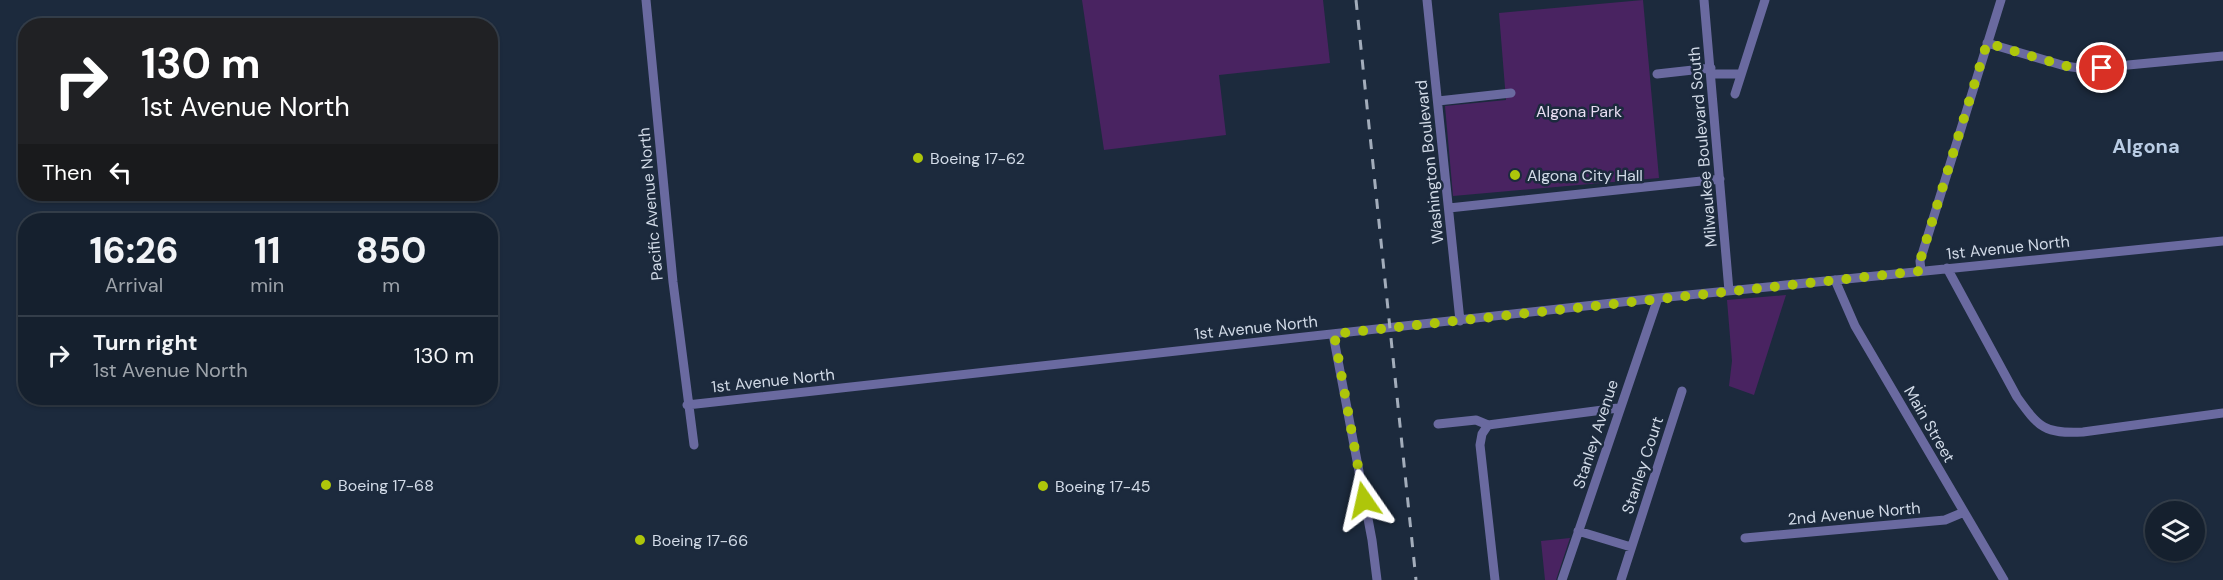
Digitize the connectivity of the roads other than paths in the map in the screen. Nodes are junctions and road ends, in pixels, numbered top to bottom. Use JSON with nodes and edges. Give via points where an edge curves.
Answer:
{"nodes":[{"id":1,"x":646,"y":0,"type":"edge"},
{"id":2,"x":1427,"y":0,"type":"edge"},
{"id":3,"x":1704,"y":0,"type":"edge"},
{"id":4,"x":1766,"y":0,"type":"edge"},
{"id":5,"x":2001,"y":0,"type":"edge"},
{"id":6,"x":1987,"y":43,"type":"junction"},
{"id":7,"x":2223,"y":56,"type":"edge"},
{"id":8,"x":1711,"y":71,"type":"junction"},
{"id":9,"x":1657,"y":74,"type":"dead end"},
{"id":10,"x":1741,"y":74,"type":"junction"},
{"id":11,"x":1511,"y":93,"type":"dead end"},
{"id":12,"x":1735,"y":94,"type":"dead end"},
{"id":13,"x":1438,"y":101,"type":"junction"},
{"id":14,"x":1720,"y":179,"type":"junction"},
{"id":15,"x":1449,"y":207,"type":"junction"},
{"id":16,"x":2223,"y":241,"type":"edge"},
{"id":17,"x":1947,"y":268,"type":"junction"},
{"id":18,"x":1921,"y":271,"type":"junction"},
{"id":19,"x":1835,"y":280,"type":"junction"},
{"id":20,"x":1729,"y":291,"type":"junction"},
{"id":21,"x":1658,"y":298,"type":"junction"},
{"id":22,"x":1460,"y":321,"type":"junction"},
{"id":23,"x":1334,"y":334,"type":"junction"},
{"id":24,"x":1682,"y":391,"type":"dead end"},
{"id":25,"x":687,"y":405,"type":"junction"},
{"id":26,"x":1618,"y":408,"type":"junction"},
{"id":27,"x":2223,"y":413,"type":"edge"},
{"id":28,"x":1438,"y":424,"type":"dead end"},
{"id":29,"x":1488,"y":425,"type":"junction"},
{"id":30,"x":694,"y":445,"type":"dead end"},
{"id":31,"x":1964,"y":512,"type":"junction"},
{"id":32,"x":1578,"y":531,"type":"junction"},
{"id":33,"x":1745,"y":538,"type":"dead end"},
{"id":34,"x":1631,"y":547,"type":"junction"},
{"id":35,"x":1377,"y":580,"type":"edge"},
{"id":36,"x":1495,"y":580,"type":"edge"},
{"id":37,"x":1562,"y":580,"type":"edge"},
{"id":38,"x":1621,"y":580,"type":"edge"},
{"id":39,"x":2004,"y":580,"type":"edge"}],
"edges":[{"from":1,"to":25,"type":"street","name":"Pacific Avenue North"},
{"from":2,"to":13,"type":"street","name":"Washington Boulevard"},
{"from":3,"to":8,"type":"street","name":"Milwaukee Boulevard South"},
{"from":4,"to":10,"type":"street"},
{"from":5,"to":6,"type":"street"},
{"from":6,"to":7,"type":"street","via":[[2086,69]]},
{"from":6,"to":18,"type":"street","via":[[1920,261]]},
{"from":8,"to":9,"type":"street"},
{"from":8,"to":10,"type":"street"},
{"from":8,"to":14,"type":"street","name":"Milwaukee Boulevard South"},
{"from":10,"to":12,"type":"street"},
{"from":11,"to":13,"type":"street"},
{"from":13,"to":15,"type":"street","name":"Washington Boulevard"},
{"from":14,"to":15,"type":"street"},
{"from":14,"to":20,"type":"street","name":"Milwaukee Boulevard South"},
{"from":15,"to":22,"type":"street","name":"Washington Boulevard"},
{"from":16,"to":17,"type":"street","name":"1st Avenue North"},
{"from":17,"to":18,"type":"street","name":"1st Avenue North"},
{"from":17,"to":27,"type":"street","via":[[2017,397],[2044,429],[2084,432]]},
{"from":18,"to":19,"type":"street","name":"1st Avenue North"},
{"from":19,"to":20,"type":"street","name":"1st Avenue North"},
{"from":19,"to":31,"type":"street","name":"Main Street","via":[[1855,326]]},
{"from":20,"to":21,"type":"street","name":"1st Avenue North"},
{"from":21,"to":22,"type":"street","name":"1st Avenue North"},
{"from":21,"to":26,"type":"street","name":"Stanley Avenue"},
{"from":22,"to":23,"type":"street","name":"1st Avenue North"},
{"from":23,"to":25,"type":"street","name":"1st Avenue North"},
{"from":23,"to":35,"type":"street"},
{"from":24,"to":34,"type":"street","name":"Stanley Court"},
{"from":25,"to":30,"type":"street","name":"Pacific Avenue North"},
{"from":26,"to":29,"type":"street"},
{"from":26,"to":32,"type":"street","name":"Stanley Avenue"},
{"from":28,"to":29,"type":"street","via":[[1476,420]]},
{"from":29,"to":36,"type":"street","via":[[1480,445]]},
{"from":31,"to":33,"type":"street","name":"2nd Avenue North","via":[[1945,520]]},
{"from":31,"to":39,"type":"street","name":"Main Street"},
{"from":32,"to":34,"type":"street"},
{"from":32,"to":37,"type":"street","name":"Stanley Avenue"},
{"from":34,"to":38,"type":"street","name":"Stanley Court"}]}
